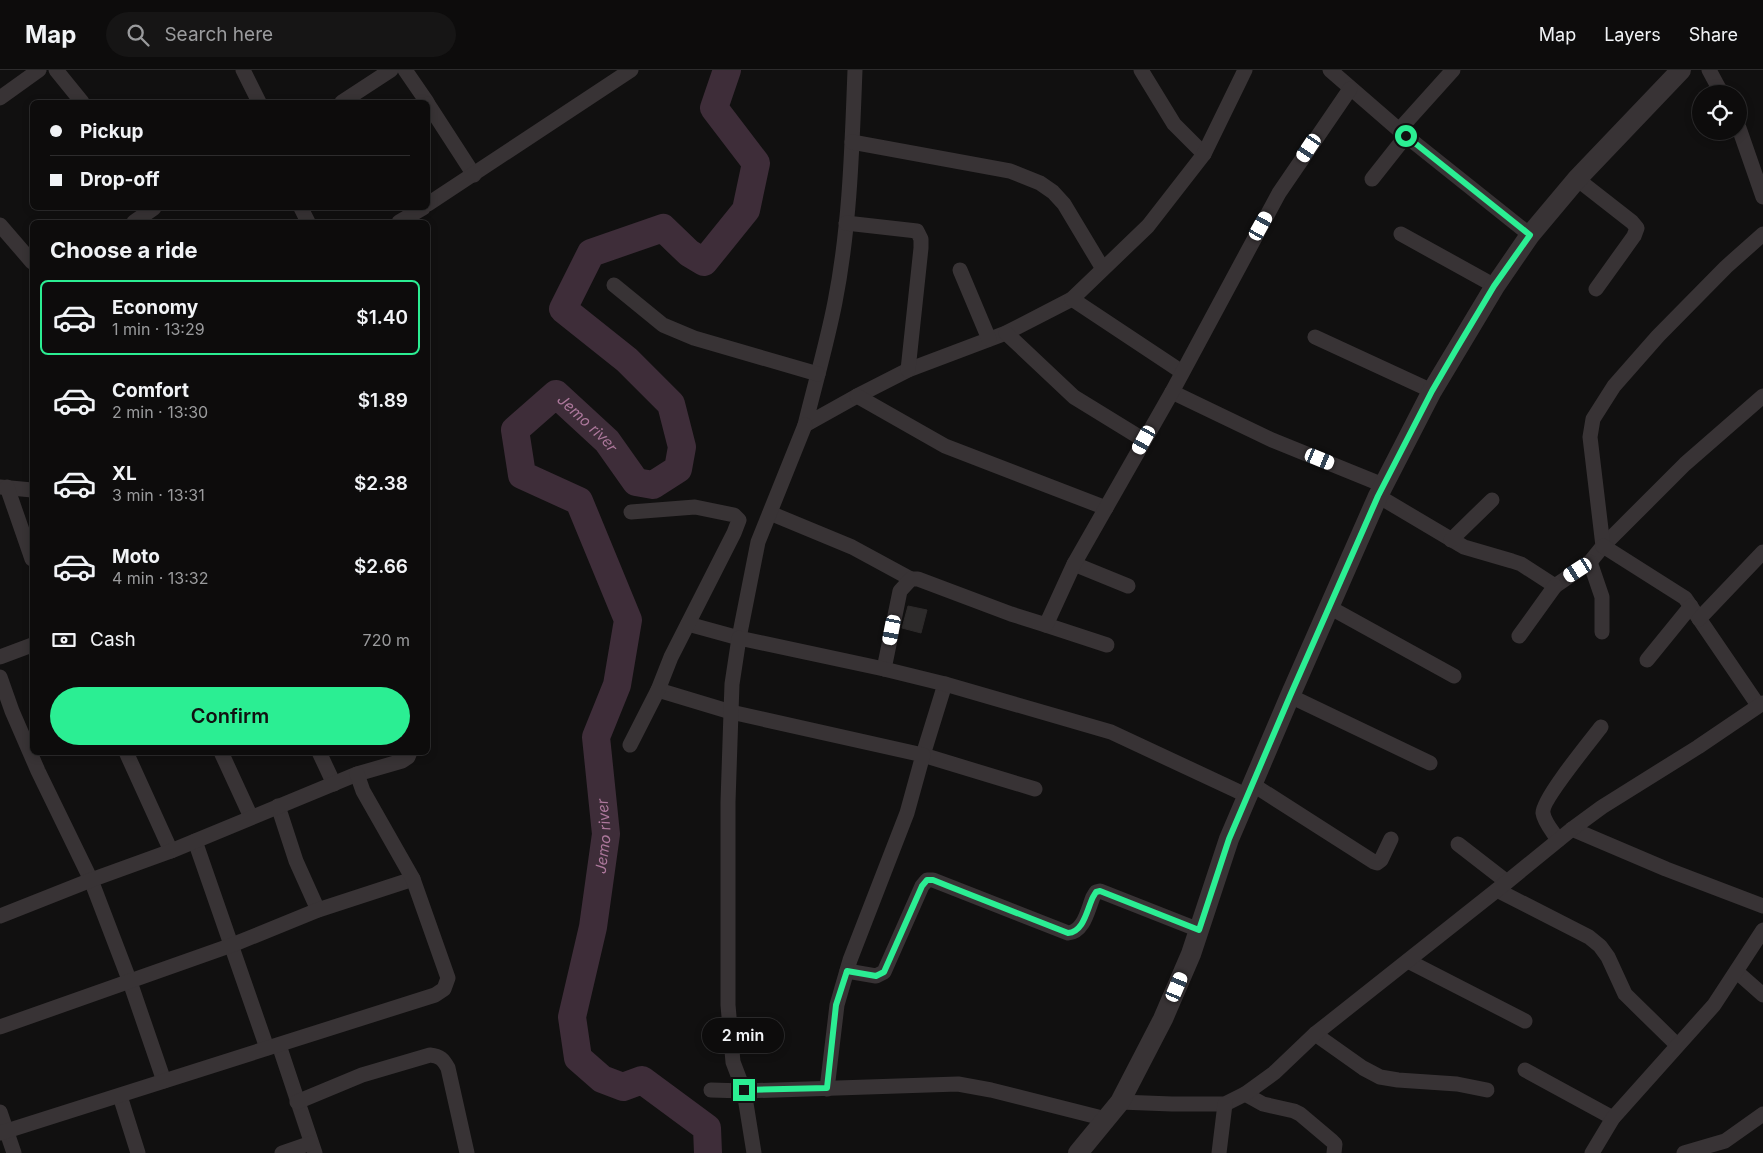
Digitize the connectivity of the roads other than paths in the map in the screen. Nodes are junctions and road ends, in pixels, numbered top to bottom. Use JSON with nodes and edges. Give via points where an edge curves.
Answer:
{"nodes":[{"id":1,"x":39,"y":70,"type":"edge"},
{"id":2,"x":56,"y":70,"type":"edge"},
{"id":3,"x":242,"y":70,"type":"edge"},
{"id":4,"x":391,"y":70,"type":"edge"},
{"id":5,"x":405,"y":70,"type":"edge"},
{"id":6,"x":631,"y":70,"type":"edge"},
{"id":7,"x":855,"y":70,"type":"edge"},
{"id":8,"x":1141,"y":70,"type":"edge"},
{"id":9,"x":1245,"y":70,"type":"edge"},
{"id":10,"x":1330,"y":70,"type":"edge"},
{"id":11,"x":1453,"y":70,"type":"edge"},
{"id":12,"x":1681,"y":70,"type":"edge"},
{"id":13,"x":1709,"y":70,"type":"edge"},
{"id":14,"x":1717,"y":85,"type":"edge"},
{"id":15,"x":1350,"y":88,"type":"junction"},
{"id":16,"x":0,"y":98,"type":"edge"},
{"id":17,"x":80,"y":100,"type":"edge"},
{"id":18,"x":258,"y":100,"type":"edge"},
{"id":19,"x":345,"y":100,"type":"edge"},
{"id":20,"x":425,"y":100,"type":"edge"},
{"id":21,"x":430,"y":108,"type":"edge"},
{"id":22,"x":1402,"y":133,"type":"junction"},
{"id":23,"x":1743,"y":140,"type":"edge"},
{"id":24,"x":852,"y":142,"type":"junction"},
{"id":25,"x":1204,"y":154,"type":"junction"},
{"id":26,"x":474,"y":175,"type":"junction"},
{"id":27,"x":1372,"y":178,"type":"dead end"},
{"id":28,"x":1577,"y":179,"type":"junction"},
{"id":29,"x":1763,"y":197,"type":"edge"},
{"id":30,"x":430,"y":203,"type":"edge"},
{"id":31,"x":151,"y":210,"type":"edge"},
{"id":32,"x":420,"y":210,"type":"edge"},
{"id":33,"x":137,"y":220,"type":"edge"},
{"id":34,"x":402,"y":220,"type":"edge"},
{"id":35,"x":846,"y":223,"type":"junction"},
{"id":36,"x":0,"y":225,"type":"edge"},
{"id":37,"x":1401,"y":234,"type":"dead end"},
{"id":38,"x":1763,"y":234,"type":"edge"},
{"id":39,"x":1530,"y":235,"type":"junction"},
{"id":40,"x":30,"y":260,"type":"edge"},
{"id":41,"x":1103,"y":269,"type":"junction"},
{"id":42,"x":960,"y":270,"type":"dead end"},
{"id":43,"x":614,"y":285,"type":"dead end"},
{"id":44,"x":1494,"y":286,"type":"junction"},
{"id":45,"x":1596,"y":289,"type":"dead end"},
{"id":46,"x":1072,"y":299,"type":"junction"},
{"id":47,"x":1006,"y":333,"type":"junction"},
{"id":48,"x":1315,"y":337,"type":"dead end"},
{"id":49,"x":989,"y":339,"type":"junction"},
{"id":50,"x":908,"y":370,"type":"junction"},
{"id":51,"x":1182,"y":372,"type":"junction"},
{"id":52,"x":818,"y":374,"type":"junction"},
{"id":53,"x":1432,"y":391,"type":"junction"},
{"id":54,"x":1172,"y":392,"type":"junction"},
{"id":55,"x":857,"y":396,"type":"junction"},
{"id":56,"x":1763,"y":396,"type":"edge"},
{"id":57,"x":805,"y":425,"type":"junction"},
{"id":58,"x":1144,"y":440,"type":"junction"},
{"id":59,"x":4,"y":487,"type":"edge"},
{"id":60,"x":30,"y":490,"type":"edge"},
{"id":61,"x":1381,"y":490,"type":"junction"},
{"id":62,"x":1492,"y":500,"type":"dead end"},
{"id":63,"x":1106,"y":508,"type":"junction"},
{"id":64,"x":631,"y":512,"type":"dead end"},
{"id":65,"x":770,"y":513,"type":"junction"},
{"id":66,"x":1452,"y":540,"type":"junction"},
{"id":67,"x":1603,"y":546,"type":"junction"},
{"id":68,"x":1763,"y":552,"type":"edge"},
{"id":69,"x":30,"y":554,"type":"edge"},
{"id":70,"x":1590,"y":562,"type":"junction"},
{"id":71,"x":1074,"y":564,"type":"junction"},
{"id":72,"x":911,"y":579,"type":"junction"},
{"id":73,"x":1128,"y":586,"type":"dead end"},
{"id":74,"x":1555,"y":586,"type":"junction"},
{"id":75,"x":1329,"y":607,"type":"junction"},
{"id":76,"x":1695,"y":613,"type":"junction"},
{"id":77,"x":688,"y":624,"type":"junction"},
{"id":78,"x":1046,"y":625,"type":"junction"},
{"id":79,"x":1602,"y":632,"type":"dead end"},
{"id":80,"x":1519,"y":636,"type":"dead end"},
{"id":81,"x":739,"y":638,"type":"junction"},
{"id":82,"x":1107,"y":645,"type":"dead end"},
{"id":83,"x":30,"y":647,"type":"edge"},
{"id":84,"x":0,"y":656,"type":"edge"},
{"id":85,"x":1647,"y":660,"type":"dead end"},
{"id":86,"x":884,"y":669,"type":"junction"},
{"id":87,"x":1454,"y":676,"type":"dead end"},
{"id":88,"x":0,"y":677,"type":"edge"},
{"id":89,"x":945,"y":684,"type":"junction"},
{"id":90,"x":658,"y":690,"type":"junction"},
{"id":91,"x":1290,"y":696,"type":"junction"},
{"id":92,"x":1761,"y":704,"type":"edge"},
{"id":93,"x":731,"y":712,"type":"junction"},
{"id":94,"x":1601,"y":728,"type":"dead end"},
{"id":95,"x":630,"y":744,"type":"dead end"},
{"id":96,"x":30,"y":753,"type":"edge"},
{"id":97,"x":31,"y":755,"type":"edge"},
{"id":98,"x":127,"y":755,"type":"edge"},
{"id":99,"x":221,"y":755,"type":"edge"},
{"id":100,"x":320,"y":755,"type":"edge"},
{"id":101,"x":409,"y":755,"type":"edge"},
{"id":102,"x":923,"y":755,"type":"junction"},
{"id":103,"x":1430,"y":763,"type":"dead end"},
{"id":104,"x":357,"y":774,"type":"junction"},
{"id":105,"x":334,"y":784,"type":"junction"},
{"id":106,"x":1035,"y":789,"type":"dead end"},
{"id":107,"x":1250,"y":790,"type":"junction"},
{"id":108,"x":278,"y":806,"type":"junction"},
{"id":109,"x":251,"y":817,"type":"junction"},
{"id":110,"x":1572,"y":829,"type":"junction"},
{"id":111,"x":1390,"y":839,"type":"dead end"},
{"id":112,"x":1558,"y":840,"type":"junction"},
{"id":113,"x":195,"y":841,"type":"junction"},
{"id":114,"x":1458,"y":844,"type":"dead end"},
{"id":115,"x":171,"y":851,"type":"junction"},
{"id":116,"x":413,"y":879,"type":"junction"},
{"id":117,"x":91,"y":880,"type":"junction"},
{"id":118,"x":1502,"y":886,"type":"junction"},
{"id":119,"x":1763,"y":906,"type":"edge"},
{"id":120,"x":318,"y":910,"type":"junction"},
{"id":121,"x":0,"y":916,"type":"edge"},
{"id":122,"x":1199,"y":930,"type":"junction"},
{"id":123,"x":1763,"y":930,"type":"edge"},
{"id":124,"x":232,"y":945,"type":"junction"},
{"id":125,"x":1408,"y":961,"type":"junction"},
{"id":126,"x":847,"y":971,"type":"junction"},
{"id":127,"x":1737,"y":972,"type":"junction"},
{"id":128,"x":130,"y":982,"type":"junction"},
{"id":129,"x":1763,"y":995,"type":"edge"},
{"id":130,"x":1525,"y":1021,"type":"dead end"},
{"id":131,"x":0,"y":1027,"type":"edge"},
{"id":132,"x":1316,"y":1034,"type":"junction"},
{"id":133,"x":1677,"y":1044,"type":"junction"},
{"id":134,"x":273,"y":1046,"type":"junction"},
{"id":135,"x":1525,"y":1070,"type":"dead end"},
{"id":136,"x":164,"y":1081,"type":"junction"},
{"id":137,"x":827,"y":1088,"type":"junction"},
{"id":138,"x":711,"y":1090,"type":"dead end"},
{"id":139,"x":744,"y":1090,"type":"junction"},
{"id":140,"x":1487,"y":1090,"type":"dead end"},
{"id":141,"x":1245,"y":1094,"type":"junction"},
{"id":142,"x":120,"y":1096,"type":"junction"},
{"id":143,"x":297,"y":1102,"type":"junction"},
{"id":144,"x":1120,"y":1102,"type":"junction"},
{"id":145,"x":1225,"y":1104,"type":"junction"},
{"id":146,"x":0,"y":1112,"type":"edge"},
{"id":147,"x":1763,"y":1114,"type":"edge"},
{"id":148,"x":1613,"y":1118,"type":"junction"},
{"id":149,"x":1106,"y":1119,"type":"junction"},
{"id":150,"x":3,"y":1132,"type":"edge"},
{"id":151,"x":313,"y":1148,"type":"edge"},
{"id":152,"x":14,"y":1153,"type":"edge"},
{"id":153,"x":138,"y":1153,"type":"edge"},
{"id":154,"x":282,"y":1153,"type":"edge"},
{"id":155,"x":467,"y":1153,"type":"edge"},
{"id":156,"x":754,"y":1153,"type":"edge"},
{"id":157,"x":1078,"y":1153,"type":"edge"},
{"id":158,"x":1219,"y":1153,"type":"edge"},
{"id":159,"x":1334,"y":1153,"type":"edge"},
{"id":160,"x":1592,"y":1153,"type":"edge"},
{"id":161,"x":1684,"y":1153,"type":"edge"}],
"edges":[{"from":1,"to":16,"type":"street"},
{"from":2,"to":17,"type":"street"},
{"from":3,"to":18,"type":"street"},
{"from":4,"to":19,"type":"street"},
{"from":5,"to":20,"type":"street"},
{"from":6,"to":26,"type":"street"},
{"from":7,"to":24,"type":"street"},
{"from":8,"to":25,"type":"street","via":[[1174,124]]},
{"from":9,"to":25,"type":"street"},
{"from":10,"to":15,"type":"street"},
{"from":11,"to":22,"type":"street"},
{"from":12,"to":28,"type":"street"},
{"from":13,"to":14,"type":"street"},
{"from":15,"to":22,"type":"street"},
{"from":15,"to":51,"type":"street","via":[[1279,193]]},
{"from":21,"to":26,"type":"street"},
{"from":22,"to":27,"type":"street"},
{"from":22,"to":39,"type":"street"},
{"from":23,"to":29,"type":"street"},
{"from":24,"to":35,"type":"street"},
{"from":24,"to":41,"type":"street","via":[[1010,171],[1040,183],[1064,204]]},
{"from":25,"to":41,"type":"street","via":[[1148,226]]},
{"from":26,"to":30,"type":"street"},
{"from":28,"to":39,"type":"street"},
{"from":28,"to":45,"type":"street","via":[[1637,228]]},
{"from":31,"to":33,"type":"street"},
{"from":32,"to":34,"type":"street"},
{"from":35,"to":50,"type":"street","via":[[917,231],[920,234]]},
{"from":35,"to":52,"type":"street","via":[[835,302]]},
{"from":36,"to":40,"type":"street"},
{"from":37,"to":44,"type":"street"},
{"from":38,"to":67,"type":"street","via":[[1658,336],[1614,386],[1593,419],[1590,438]]},
{"from":39,"to":44,"type":"street"},
{"from":41,"to":46,"type":"street"},
{"from":42,"to":49,"type":"street"},
{"from":43,"to":52,"type":"street","via":[[663,325],[694,338]]},
{"from":44,"to":53,"type":"street"},
{"from":46,"to":47,"type":"street"},
{"from":46,"to":51,"type":"street"},
{"from":47,"to":49,"type":"street"},
{"from":47,"to":58,"type":"street","via":[[1074,397]]},
{"from":48,"to":53,"type":"street"},
{"from":49,"to":50,"type":"street"},
{"from":50,"to":55,"type":"street"},
{"from":51,"to":54,"type":"street"},
{"from":52,"to":57,"type":"street"},
{"from":53,"to":61,"type":"street"},
{"from":54,"to":58,"type":"street"},
{"from":54,"to":61,"type":"street"},
{"from":55,"to":57,"type":"street"},
{"from":55,"to":63,"type":"street","via":[[945,446]]},
{"from":56,"to":67,"type":"street","via":[[1685,464]]},
{"from":57,"to":65,"type":"street"},
{"from":58,"to":63,"type":"street"},
{"from":59,"to":60,"type":"street"},
{"from":59,"to":69,"type":"street"},
{"from":61,"to":66,"type":"street"},
{"from":61,"to":75,"type":"street"},
{"from":62,"to":66,"type":"street"},
{"from":63,"to":71,"type":"street"},
{"from":64,"to":77,"type":"street","via":[[695,507],[738,517],[734,532]]},
{"from":65,"to":72,"type":"street","via":[[852,547]]},
{"from":65,"to":81,"type":"street","via":[[758,542]]},
{"from":66,"to":74,"type":"street","via":[[1464,548],[1521,564]]},
{"from":67,"to":70,"type":"street"},
{"from":67,"to":76,"type":"street","via":[[1677,592]]},
{"from":68,"to":76,"type":"street"},
{"from":70,"to":74,"type":"street"},
{"from":70,"to":79,"type":"street","via":[[1602,598]]},
{"from":71,"to":73,"type":"street"},
{"from":71,"to":78,"type":"street"},
{"from":72,"to":78,"type":"street"},
{"from":72,"to":86,"type":"street","via":[[900,591]]},
{"from":74,"to":80,"type":"street"},
{"from":75,"to":87,"type":"street"},
{"from":75,"to":91,"type":"street"},
{"from":76,"to":85,"type":"street"},
{"from":76,"to":92,"type":"street"},
{"from":77,"to":81,"type":"street"},
{"from":77,"to":90,"type":"street"},
{"from":78,"to":82,"type":"street"},
{"from":81,"to":86,"type":"street"},
{"from":81,"to":93,"type":"street"},
{"from":83,"to":84,"type":"street"},
{"from":86,"to":89,"type":"street"},
{"from":88,"to":96,"type":"street"},
{"from":89,"to":102,"type":"street"},
{"from":89,"to":107,"type":"street","via":[[1111,732]]},
{"from":90,"to":93,"type":"street"},
{"from":90,"to":95,"type":"street"},
{"from":91,"to":103,"type":"street"},
{"from":91,"to":107,"type":"street"},
{"from":92,"to":110,"type":"street"},
{"from":93,"to":102,"type":"street"},
{"from":93,"to":139,"type":"street","via":[[728,1005],[733,1062]]},
{"from":94,"to":112,"type":"street","via":[[1562,778],[1543,809],[1544,818]]},
{"from":97,"to":117,"type":"street"},
{"from":98,"to":115,"type":"street"},
{"from":99,"to":109,"type":"street"},
{"from":100,"to":105,"type":"street"},
{"from":101,"to":104,"type":"street","via":[[402,761]]},
{"from":102,"to":106,"type":"street"},
{"from":102,"to":126,"type":"street","via":[[907,813]]},
{"from":104,"to":105,"type":"street"},
{"from":104,"to":116,"type":"street","via":[[363,791]]},
{"from":105,"to":108,"type":"street"},
{"from":107,"to":111,"type":"street","via":[[1374,862],[1379,862]]},
{"from":107,"to":122,"type":"street","via":[[1229,839]]},
{"from":108,"to":109,"type":"street"},
{"from":108,"to":120,"type":"street","via":[[296,861]]},
{"from":109,"to":113,"type":"street"},
{"from":110,"to":112,"type":"street"},
{"from":110,"to":119,"type":"street"},
{"from":112,"to":118,"type":"street"},
{"from":113,"to":115,"type":"street"},
{"from":113,"to":124,"type":"street"},
{"from":114,"to":118,"type":"street"},
{"from":115,"to":117,"type":"street"},
{"from":116,"to":120,"type":"street"},
{"from":116,"to":134,"type":"street","via":[[448,978],[444,989],[435,995]]},
{"from":117,"to":121,"type":"street"},
{"from":117,"to":128,"type":"street"},
{"from":118,"to":125,"type":"street"},
{"from":118,"to":133,"type":"street","via":[[1600,946],[1625,994]]},
{"from":120,"to":124,"type":"street"},
{"from":122,"to":126,"type":"street","via":[[1100,891],[1093,897],[1080,927],[1068,933],[927,880],[884,972],[876,976]]},
{"from":122,"to":144,"type":"street","via":[[1164,1019]]},
{"from":123,"to":127,"type":"street"},
{"from":124,"to":128,"type":"street"},
{"from":124,"to":134,"type":"street"},
{"from":125,"to":130,"type":"street"},
{"from":125,"to":132,"type":"street"},
{"from":126,"to":137,"type":"street","via":[[836,1005]]},
{"from":127,"to":129,"type":"street"},
{"from":127,"to":133,"type":"street","via":[[1714,1005]]},
{"from":128,"to":131,"type":"street"},
{"from":128,"to":136,"type":"street"},
{"from":132,"to":140,"type":"street","via":[[1362,1068],[1380,1077]]},
{"from":132,"to":141,"type":"street","via":[[1274,1073]]},
{"from":133,"to":148,"type":"street"},
{"from":134,"to":136,"type":"street"},
{"from":134,"to":143,"type":"street","via":[[288,1068]]},
{"from":135,"to":148,"type":"street"},
{"from":136,"to":142,"type":"street"},
{"from":137,"to":139,"type":"street"},
{"from":137,"to":149,"type":"street","via":[[958,1084]]},
{"from":138,"to":139,"type":"street"},
{"from":139,"to":156,"type":"street"},
{"from":141,"to":145,"type":"street"},
{"from":141,"to":159,"type":"street","via":[[1263,1104],[1300,1114],[1332,1141]]},
{"from":142,"to":150,"type":"street"},
{"from":142,"to":153,"type":"street"},
{"from":143,"to":151,"type":"street"},
{"from":143,"to":155,"type":"street","via":[[362,1075],[436,1056],[443,1059],[448,1068]]},
{"from":144,"to":145,"type":"street"},
{"from":144,"to":149,"type":"street"},
{"from":145,"to":158,"type":"street"},
{"from":146,"to":150,"type":"street"},
{"from":147,"to":161,"type":"street","via":[[1725,1141]]},
{"from":148,"to":160,"type":"street"},
{"from":149,"to":157,"type":"street"},
{"from":150,"to":152,"type":"street"},
{"from":151,"to":154,"type":"street"}]}
